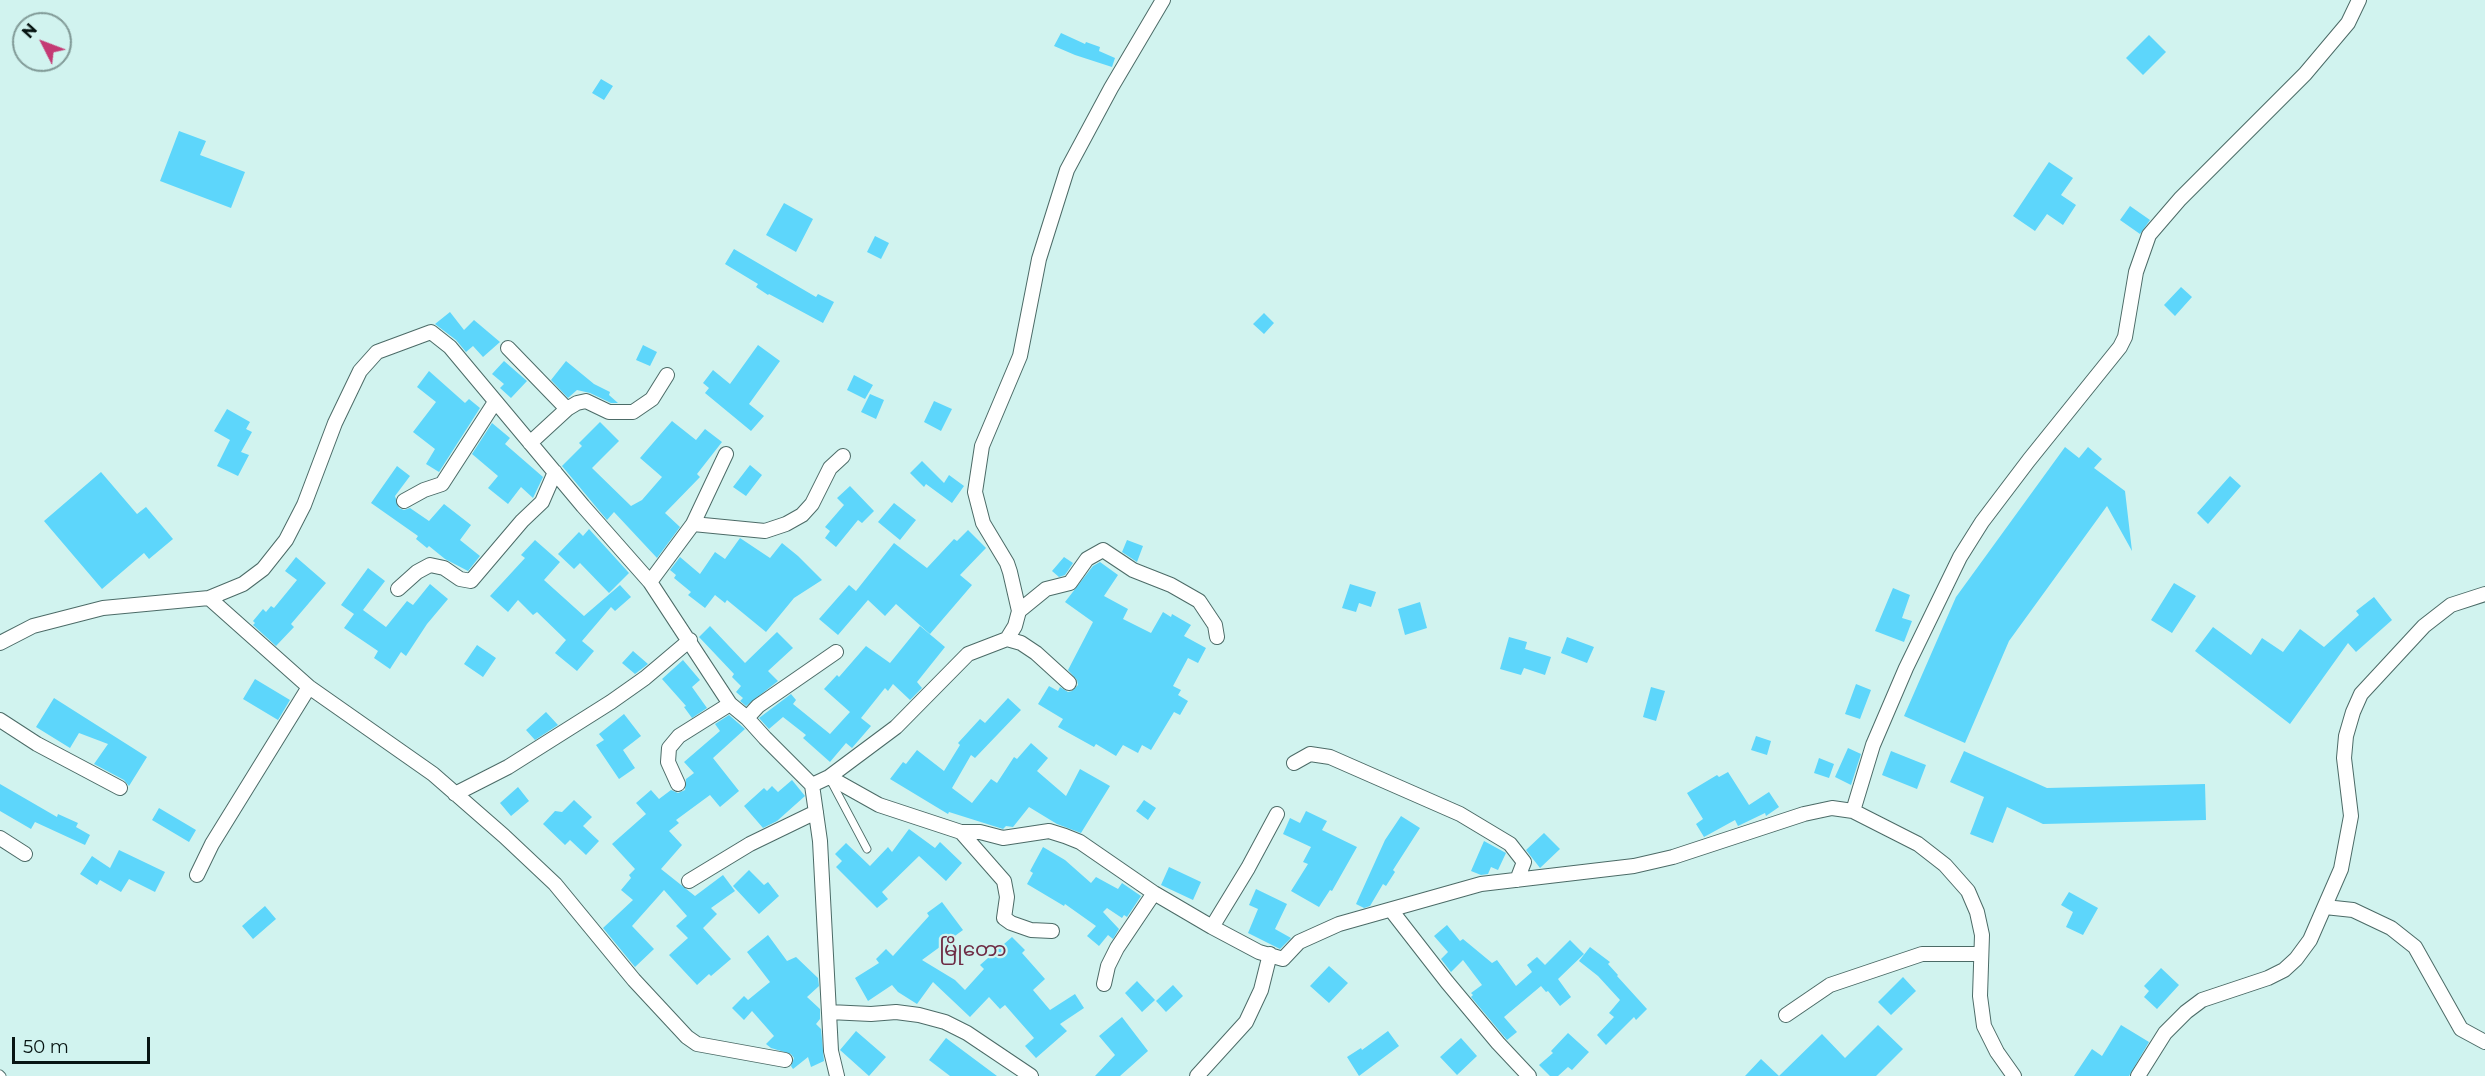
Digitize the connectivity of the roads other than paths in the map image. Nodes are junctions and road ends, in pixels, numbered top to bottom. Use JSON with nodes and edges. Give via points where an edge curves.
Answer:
{"nodes":[{"id":1,"x":1163,"y":0,"type":"edge"},
{"id":2,"x":2359,"y":0,"type":"edge"},
{"id":3,"x":508,"y":348,"type":"dead end"},
{"id":4,"x":667,"y":375,"type":"dead end"},
{"id":5,"x":495,"y":402,"type":"junction"},
{"id":6,"x":567,"y":409,"type":"junction"},
{"id":7,"x":530,"y":443,"type":"junction"},
{"id":8,"x":726,"y":454,"type":"dead end"},
{"id":9,"x":843,"y":456,"type":"dead end"},
{"id":10,"x":555,"y":472,"type":"junction"},
{"id":11,"x":405,"y":501,"type":"dead end"},
{"id":12,"x":693,"y":524,"type":"junction"},
{"id":13,"x":650,"y":582,"type":"junction"},
{"id":14,"x":398,"y":589,"type":"dead end"},
{"id":15,"x":2485,"y":594,"type":"edge"},
{"id":16,"x":209,"y":598,"type":"junction"},
{"id":17,"x":1019,"y":611,"type":"junction"},
{"id":18,"x":1217,"y":637,"type":"dead end"},
{"id":19,"x":1007,"y":639,"type":"junction"},
{"id":20,"x":690,"y":640,"type":"junction"},
{"id":21,"x":0,"y":643,"type":"edge"},
{"id":22,"x":836,"y":652,"type":"dead end"},
{"id":23,"x":1069,"y":683,"type":"dead end"},
{"id":24,"x":309,"y":687,"type":"junction"},
{"id":25,"x":730,"y":704,"type":"junction"},
{"id":26,"x":747,"y":718,"type":"junction"},
{"id":27,"x":0,"y":720,"type":"edge"},
{"id":28,"x":1294,"y":764,"type":"dead end"},
{"id":29,"x":829,"y":777,"type":"junction"},
{"id":30,"x":678,"y":784,"type":"dead end"},
{"id":31,"x":812,"y":785,"type":"junction"},
{"id":32,"x":120,"y":788,"type":"dead end"},
{"id":33,"x":455,"y":794,"type":"junction"},
{"id":34,"x":1853,"y":811,"type":"junction"},
{"id":35,"x":816,"y":812,"type":"junction"},
{"id":36,"x":1277,"y":814,"type":"dead end"},
{"id":37,"x":961,"y":832,"type":"junction"},
{"id":38,"x":0,"y":838,"type":"edge"},
{"id":39,"x":867,"y":849,"type":"dead end"},
{"id":40,"x":25,"y":854,"type":"dead end"},
{"id":41,"x":197,"y":875,"type":"dead end"},
{"id":42,"x":1518,"y":880,"type":"junction"},
{"id":43,"x":689,"y":881,"type":"dead end"},
{"id":44,"x":1154,"y":893,"type":"junction"},
{"id":45,"x":2325,"y":907,"type":"junction"},
{"id":46,"x":1391,"y":909,"type":"junction"},
{"id":47,"x":1212,"y":927,"type":"junction"},
{"id":48,"x":1052,"y":931,"type":"dead end"},
{"id":49,"x":1270,"y":954,"type":"junction"},
{"id":50,"x":1980,"y":954,"type":"junction"},
{"id":51,"x":1104,"y":984,"type":"dead end"},
{"id":52,"x":829,"y":1012,"type":"junction"},
{"id":53,"x":1786,"y":1016,"type":"dead end"},
{"id":54,"x":2485,"y":1042,"type":"edge"},
{"id":55,"x":785,"y":1060,"type":"dead end"},
{"id":56,"x":837,"y":1076,"type":"edge"},
{"id":57,"x":1031,"y":1076,"type":"edge"},
{"id":58,"x":1197,"y":1076,"type":"edge"},
{"id":59,"x":1529,"y":1076,"type":"edge"},
{"id":60,"x":2014,"y":1076,"type":"edge"},
{"id":61,"x":2138,"y":1076,"type":"edge"}],
"edges":[{"from":1,"to":17,"type":"street","via":[[1067,170],[1040,259],[1020,356],[982,446],[975,492],[983,523],[1007,563]]},
{"from":2,"to":34,"type":"street","via":[[2348,22],[2305,74],[2180,199],[2149,236],[2136,272],[2120,347],[2029,460],[1960,557],[1873,745]]},
{"from":3,"to":6,"type":"street"},
{"from":4,"to":6,"type":"street","via":[[652,399],[633,412],[609,411],[586,402]]},
{"from":5,"to":7,"type":"street"},
{"from":5,"to":11,"type":"street","via":[[442,484]]},
{"from":5,"to":16,"type":"street","via":[[450,347],[431,332],[377,352],[360,371],[340,412],[286,540],[263,569],[243,584]]},
{"from":6,"to":7,"type":"street"},
{"from":7,"to":10,"type":"street"},
{"from":8,"to":12,"type":"street"},
{"from":9,"to":12,"type":"street","via":[[830,468],[812,504],[786,524],[765,531]]},
{"from":10,"to":13,"type":"street"},
{"from":10,"to":14,"type":"street","via":[[542,502],[471,581],[430,565]]},
{"from":12,"to":13,"type":"street"},
{"from":13,"to":20,"type":"street"},
{"from":15,"to":45,"type":"street","via":[[2451,605],[2424,626],[2361,694],[2346,736],[2344,758],[2351,816],[2348,840],[2342,869]]},
{"from":16,"to":21,"type":"street","via":[[103,608],[33,626]]},
{"from":16,"to":24,"type":"street"},
{"from":17,"to":18,"type":"street","via":[[1046,589],[1070,583],[1087,559],[1103,550],[1133,570],[1199,601],[1215,625]]},
{"from":17,"to":19,"type":"street"},
{"from":19,"to":23,"type":"street","via":[[1036,653]]},
{"from":19,"to":29,"type":"street","via":[[968,654],[896,727]]},
{"from":20,"to":25,"type":"street"},
{"from":20,"to":33,"type":"street","via":[[612,702],[508,767]]},
{"from":22,"to":26,"type":"street","via":[[758,706]]},
{"from":24,"to":33,"type":"street","via":[[433,774]]},
{"from":24,"to":41,"type":"street"},
{"from":25,"to":26,"type":"street"},
{"from":25,"to":30,"type":"street","via":[[679,736],[669,748],[668,762]]},
{"from":26,"to":31,"type":"street"},
{"from":27,"to":32,"type":"street"},
{"from":28,"to":42,"type":"street","via":[[1310,754],[1330,757],[1460,814],[1510,844],[1524,862]]},
{"from":29,"to":31,"type":"street"},
{"from":29,"to":37,"type":"street","via":[[879,805]]},
{"from":29,"to":39,"type":"lane"},
{"from":31,"to":35,"type":"street"},
{"from":33,"to":55,"type":"street","via":[[555,884],[687,1038],[704,1045]]},
{"from":34,"to":42,"type":"street","via":[[1832,808],[1804,814],[1634,866]]},
{"from":34,"to":50,"type":"street","via":[[1918,844],[1945,865],[1968,891],[1977,912],[1982,934]]},
{"from":35,"to":43,"type":"street","via":[[750,844]]},
{"from":35,"to":52,"type":"street"},
{"from":36,"to":47,"type":"street"},
{"from":37,"to":44,"type":"street","via":[[1003,837],[1049,831],[1065,836],[1080,842]]},
{"from":37,"to":48,"type":"street","via":[[1004,881],[1008,897],[1004,918],[1031,930]]},
{"from":38,"to":40,"type":"street"},
{"from":42,"to":46,"type":"street","via":[[1481,884]]},
{"from":44,"to":47,"type":"street"},
{"from":44,"to":51,"type":"street","via":[[1117,948]]},
{"from":45,"to":54,"type":"street","via":[[2353,910],[2391,928],[2415,947],[2461,1029]]},
{"from":45,"to":61,"type":"street","via":[[2310,940],[2284,970],[2202,1000],[2165,1033]]},
{"from":46,"to":49,"type":"street","via":[[1318,932],[1299,942],[1283,959]]},
{"from":46,"to":59,"type":"street"},
{"from":47,"to":49,"type":"street"},
{"from":49,"to":58,"type":"street","via":[[1261,990],[1245,1022]]},
{"from":50,"to":53,"type":"street","via":[[1922,954],[1830,985]]},
{"from":50,"to":60,"type":"street","via":[[1984,1026],[1996,1052]]},
{"from":52,"to":56,"type":"street"},
{"from":52,"to":57,"type":"street","via":[[896,1012],[945,1022]]}]}
